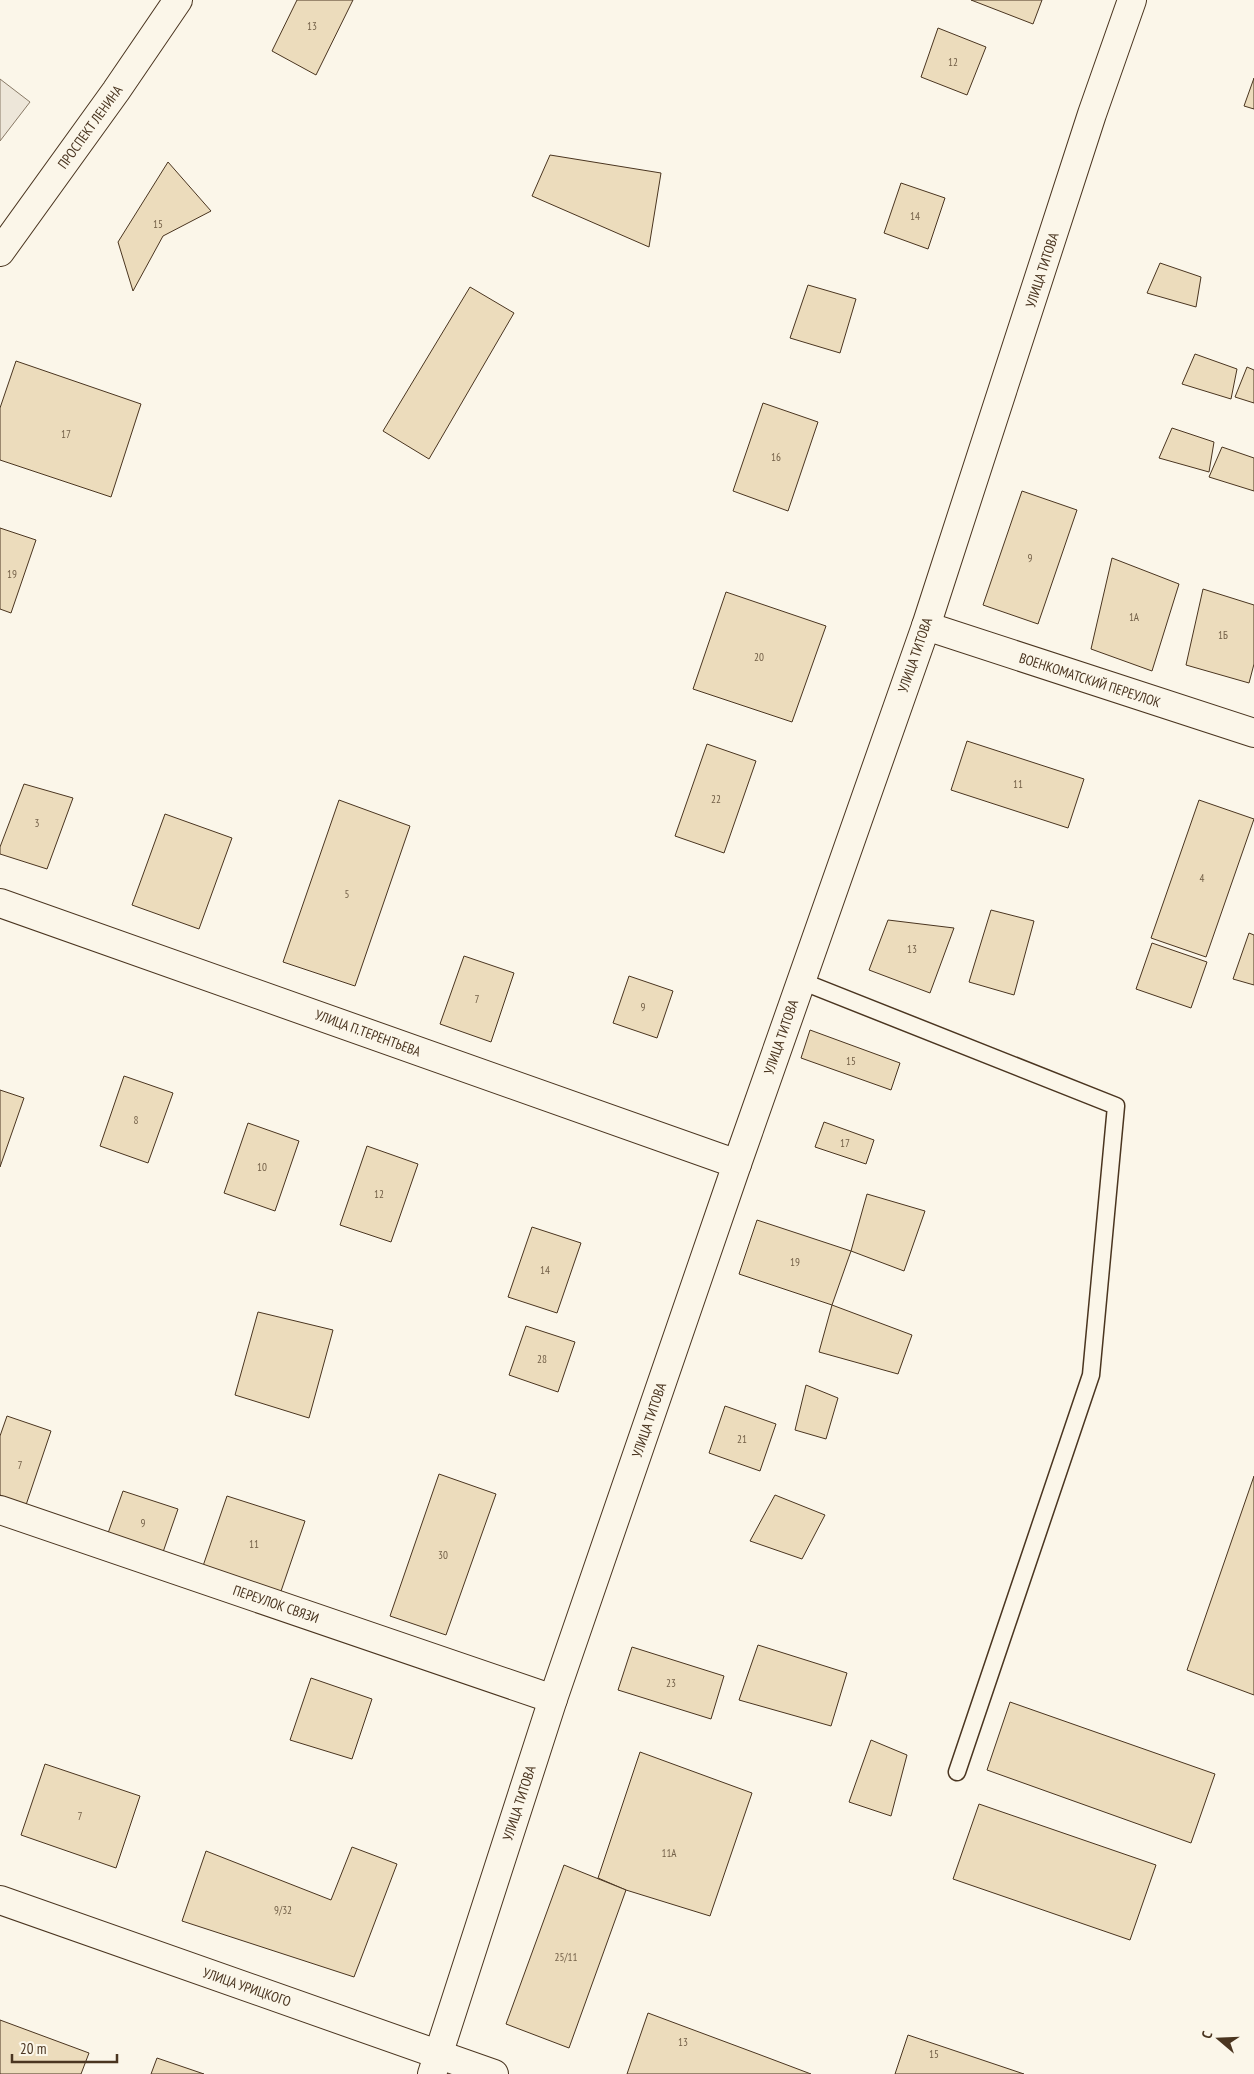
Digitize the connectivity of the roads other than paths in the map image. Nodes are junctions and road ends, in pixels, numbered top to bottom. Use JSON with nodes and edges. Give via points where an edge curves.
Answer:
{"nodes":[{"id":1,"x":178,"y":0,"type":"edge"},
{"id":2,"x":1132,"y":0,"type":"edge"},
{"id":3,"x":0,"y":252,"type":"edge"},
{"id":4,"x":926,"y":626,"type":"junction"},
{"id":5,"x":1254,"y":733,"type":"edge"},
{"id":6,"x":0,"y":903,"type":"edge"},
{"id":7,"x":801,"y":981,"type":"junction"},
{"id":8,"x":737,"y":1164,"type":"junction"},
{"id":9,"x":0,"y":1510,"type":"edge"},
{"id":10,"x":553,"y":1699,"type":"junction"},
{"id":11,"x":958,"y":1772,"type":"dead end"},
{"id":12,"x":0,"y":1900,"type":"edge"},
{"id":13,"x":435,"y":2064,"type":"edge"},
{"id":14,"x":494,"y":2074,"type":"edge"}],
"edges":[{"from":1,"to":3,"type":"street","name":"ПРОСПЕКТ ЛЕНИНА"},
{"from":2,"to":4,"type":"street","name":"УЛИЦА ТИТОВА"},
{"from":4,"to":5,"type":"street","name":"ВОЕНКОМАТСКИЙ ПЕРЕУЛОК"},
{"from":4,"to":7,"type":"street","name":"УЛИЦА ТИТОВА"},
{"from":6,"to":8,"type":"street","name":"УЛИЦА П.ТЕРЕНТЬЕВА"},
{"from":7,"to":8,"type":"street","name":"УЛИЦА ТИТОВА"},
{"from":7,"to":11,"type":"lane","via":[[1116,1106],[1091,1375]]},
{"from":8,"to":10,"type":"street","name":"УЛИЦА ТИТОВА"},
{"from":9,"to":10,"type":"street","name":"ПЕРЕУЛОК СВЯЗИ"},
{"from":10,"to":13,"type":"street","name":"УЛИЦА ТИТОВА"},
{"from":12,"to":13,"type":"street","name":"УЛИЦА УРИЦКОГО"},
{"from":13,"to":14,"type":"street","name":"УЛИЦА УРИЦКОГО"}]}
